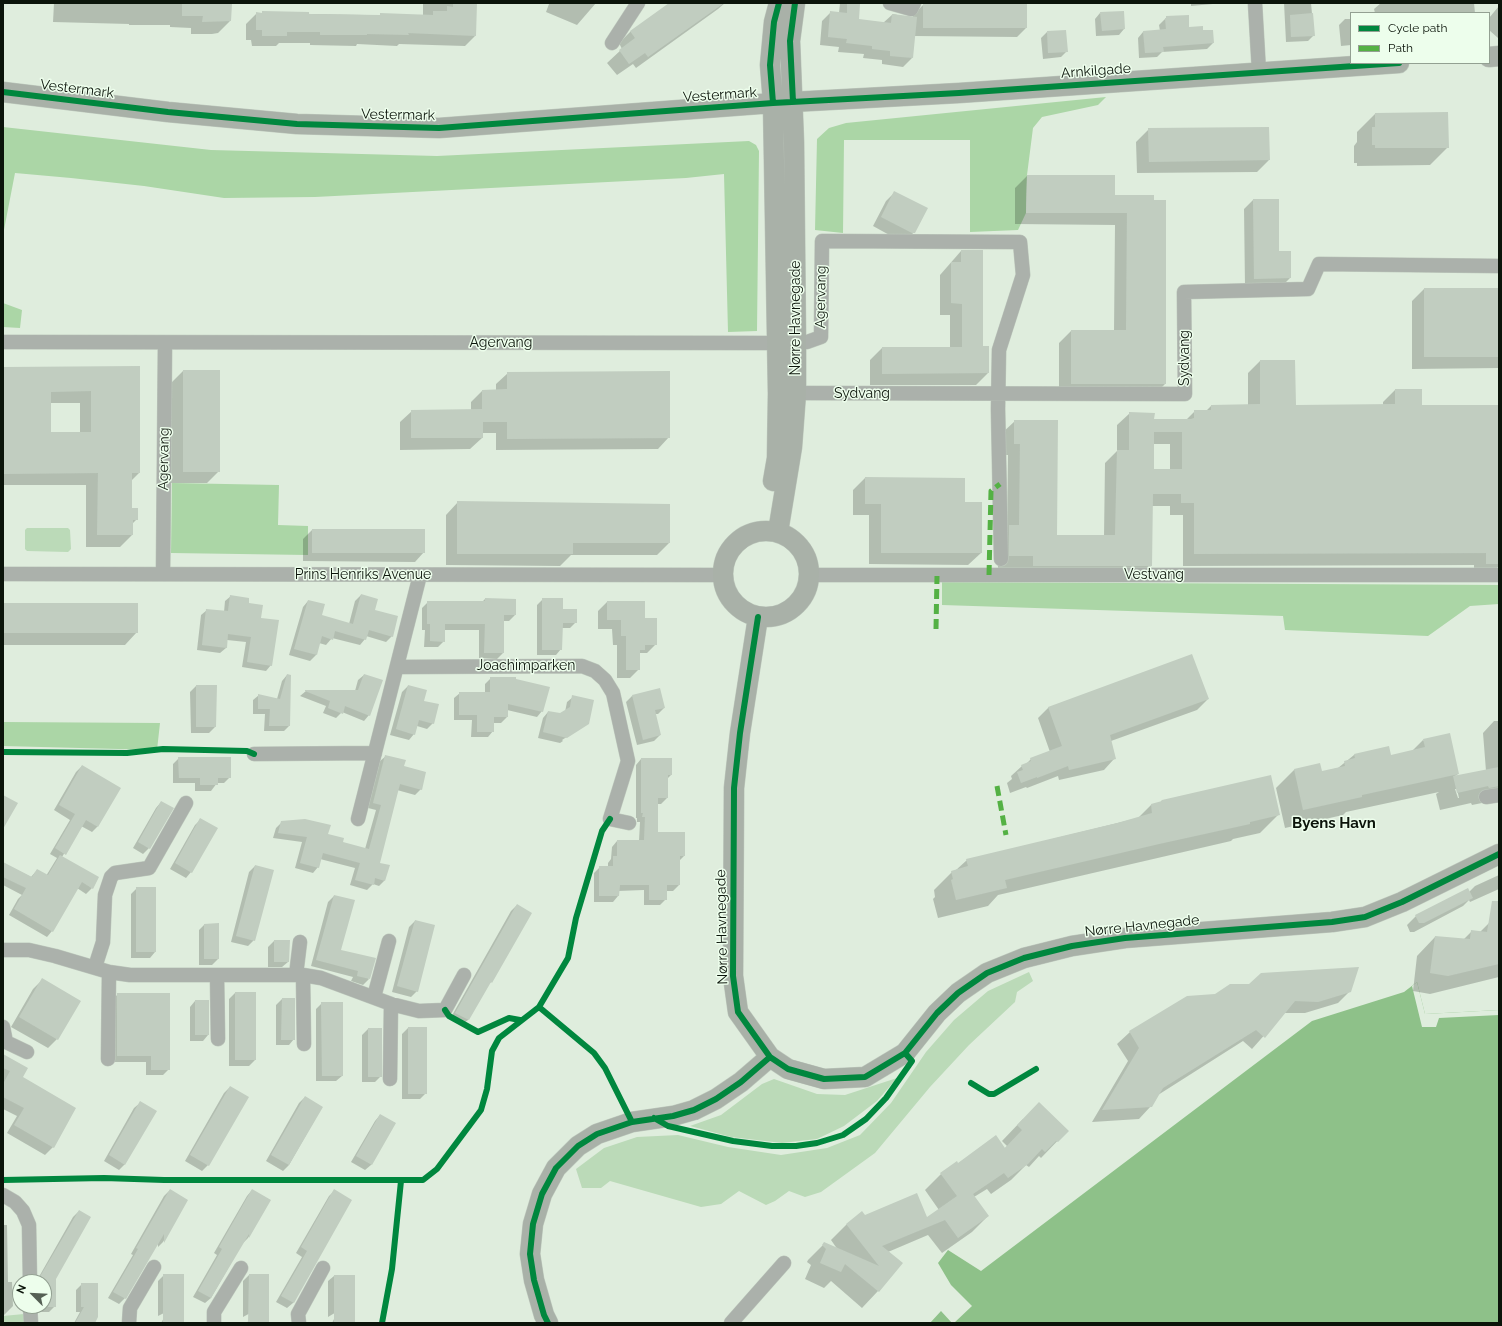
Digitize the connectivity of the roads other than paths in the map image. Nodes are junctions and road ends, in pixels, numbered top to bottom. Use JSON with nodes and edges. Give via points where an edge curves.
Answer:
{"nodes":[{"id":1,"x":638,"y":3,"type":"edge"},
{"id":2,"x":779,"y":3,"type":"edge"},
{"id":3,"x":795,"y":3,"type":"edge"},
{"id":4,"x":890,"y":3,"type":"edge"},
{"id":5,"x":914,"y":3,"type":"edge"},
{"id":6,"x":1254,"y":3,"type":"edge"},
{"id":7,"x":612,"y":43,"type":"dead end"},
{"id":8,"x":1383,"y":64,"type":"edge"},
{"id":9,"x":1259,"y":72,"type":"junction"},
{"id":10,"x":3,"y":92,"type":"edge"},
{"id":11,"x":793,"y":102,"type":"junction"},
{"id":12,"x":773,"y":103,"type":"junction"},
{"id":13,"x":1499,"y":266,"type":"edge"},
{"id":14,"x":3,"y":342,"type":"edge"},
{"id":15,"x":165,"y":343,"type":"junction"},
{"id":16,"x":787,"y":343,"type":"junction"},
{"id":17,"x":787,"y":394,"type":"junction"},
{"id":18,"x":998,"y":394,"type":"junction"},
{"id":19,"x":772,"y":531,"type":"junction"},
{"id":20,"x":1001,"y":559,"type":"dead end"},
{"id":21,"x":3,"y":574,"type":"edge"},
{"id":22,"x":163,"y":574,"type":"junction"},
{"id":23,"x":420,"y":575,"type":"junction"},
{"id":24,"x":723,"y":575,"type":"junction"},
{"id":25,"x":810,"y":575,"type":"junction"},
{"id":26,"x":1499,"y":575,"type":"edge"},
{"id":27,"x":758,"y":617,"type":"junction"},
{"id":28,"x":397,"y":667,"type":"junction"},
{"id":29,"x":254,"y":754,"type":"dead end"},
{"id":30,"x":375,"y":754,"type":"junction"},
{"id":31,"x":186,"y":803,"type":"dead end"},
{"id":32,"x":358,"y":819,"type":"dead end"},
{"id":33,"x":629,"y":823,"type":"dead end"},
{"id":34,"x":1499,"y":854,"type":"edge"},
{"id":35,"x":389,"y":941,"type":"dead end"},
{"id":36,"x":300,"y":942,"type":"dead end"},
{"id":37,"x":3,"y":950,"type":"edge"},
{"id":38,"x":95,"y":967,"type":"junction"},
{"id":39,"x":109,"y":972,"type":"junction"},
{"id":40,"x":217,"y":975,"type":"junction"},
{"id":41,"x":299,"y":975,"type":"junction"},
{"id":42,"x":464,"y":975,"type":"dead end"},
{"id":43,"x":374,"y":998,"type":"junction"},
{"id":44,"x":391,"y":1004,"type":"junction"},
{"id":45,"x":3,"y":1027,"type":"edge"},
{"id":46,"x":218,"y":1039,"type":"dead end"},
{"id":47,"x":304,"y":1044,"type":"dead end"},
{"id":48,"x":26,"y":1052,"type":"dead end"},
{"id":49,"x":770,"y":1057,"type":"junction"},
{"id":50,"x":108,"y":1059,"type":"dead end"},
{"id":51,"x":390,"y":1079,"type":"dead end"},
{"id":52,"x":3,"y":1196,"type":"edge"},
{"id":53,"x":784,"y":1263,"type":"dead end"},
{"id":54,"x":154,"y":1267,"type":"dead end"},
{"id":55,"x":241,"y":1268,"type":"dead end"},
{"id":56,"x":323,"y":1268,"type":"dead end"},
{"id":57,"x":30,"y":1274,"type":"edge"},
{"id":58,"x":129,"y":1323,"type":"edge"},
{"id":59,"x":214,"y":1323,"type":"edge"},
{"id":60,"x":299,"y":1323,"type":"edge"},
{"id":61,"x":548,"y":1323,"type":"edge"},
{"id":62,"x":731,"y":1323,"type":"edge"}],
"edges":[{"from":1,"to":7,"type":"street"},
{"from":2,"to":12,"type":"street","name":"Nørre Havnegade","via":[[774,22],[770,65]]},
{"from":3,"to":11,"type":"street","name":"Nørre Havnegade","via":[[790,41]]},
{"from":4,"to":5,"type":"street","via":[[910,9]]},
{"from":6,"to":9,"type":"street"},
{"from":8,"to":9,"type":"street","name":"Arnkilgade"},
{"from":9,"to":11,"type":"street","name":"Arnkilgade","via":[[967,93]]},
{"from":10,"to":12,"type":"street","name":"Vestermark","via":[[168,112],[297,124],[439,128]]},
{"from":11,"to":12,"type":"street","name":"Vestermark"},
{"from":11,"to":16,"type":"street","name":"Nørre Havnegade"},
{"from":12,"to":16,"type":"street","name":"Nørre Havnegade"},
{"from":13,"to":18,"type":"street","name":"Sydvang","via":[[1319,264],[1308,289],[1184,292],[1185,394]]},
{"from":14,"to":15,"type":"street","name":"Agervang"},
{"from":15,"to":16,"type":"street","name":"Agervang"},
{"from":15,"to":22,"type":"street","name":"Agervang"},
{"from":16,"to":17,"type":"street","name":"Nørre Havnegade"},
{"from":16,"to":18,"type":"street","name":"Agervang","via":[[807,342],[821,337],[822,240],[1020,242],[1023,276],[999,350]]},
{"from":17,"to":18,"type":"street","name":"Sydvang"},
{"from":17,"to":19,"type":"street","name":"Nørre Havnegade","via":[[777,458]]},
{"from":18,"to":20,"type":"street","name":"Agervang"},
{"from":19,"to":24,"type":"street","via":[[752,533],[740,540],[731,549]]},
{"from":19,"to":25,"type":"street","via":[[791,538],[801,548],[808,561]]},
{"from":21,"to":22,"type":"street","name":"Prins Henriks Avenue"},
{"from":22,"to":23,"type":"street","name":"Prins Henriks Avenue"},
{"from":23,"to":24,"type":"street","name":"Prins Henriks Avenue"},
{"from":23,"to":28,"type":"street"},
{"from":24,"to":27,"type":"street","via":[[726,590],[733,602],[744,612]]},
{"from":25,"to":26,"type":"street","name":"Vestvang"},
{"from":25,"to":27,"type":"street","via":[[803,598],[794,608],[771,618]]},
{"from":27,"to":49,"type":"street","name":"Nørre Havnegade","via":[[734,788],[732,976],[738,1012]]},
{"from":28,"to":30,"type":"street"},
{"from":28,"to":33,"type":"street","name":"Joachimparken","via":[[582,666],[595,671],[605,680],[613,693],[628,761],[610,819]]},
{"from":29,"to":30,"type":"street"},
{"from":30,"to":32,"type":"street"},
{"from":31,"to":38,"type":"street","via":[[149,868],[116,873],[111,877],[105,895],[103,942]]},
{"from":34,"to":49,"type":"street","name":"Nørre Havnegade","via":[[1402,902],[1365,917],[1324,923],[1125,938],[1072,946],[1024,958],[987,973],[958,993],[937,1013],[905,1053],[865,1077],[824,1079],[788,1069]]},
{"from":35,"to":43,"type":"street"},
{"from":36,"to":41,"type":"street"},
{"from":37,"to":38,"type":"street","via":[[29,950]]},
{"from":38,"to":39,"type":"street"},
{"from":39,"to":40,"type":"street","via":[[130,975]]},
{"from":39,"to":50,"type":"street"},
{"from":40,"to":41,"type":"street"},
{"from":40,"to":46,"type":"street"},
{"from":41,"to":43,"type":"street","via":[[321,978]]},
{"from":41,"to":47,"type":"street"},
{"from":42,"to":44,"type":"street","via":[[446,1010],[419,1011]]},
{"from":43,"to":44,"type":"street"},
{"from":44,"to":51,"type":"street"},
{"from":45,"to":48,"type":"street","via":[[6,1042]]},
{"from":49,"to":61,"type":"street","via":[[716,1099],[694,1110],[632,1122],[597,1134],[578,1146],[556,1168],[542,1194],[533,1224],[530,1254],[534,1280]]},
{"from":52,"to":57,"type":"street","via":[[15,1202],[23,1211],[29,1225]]},
{"from":53,"to":62,"type":"street"},
{"from":54,"to":58,"type":"street","via":[[130,1308]]},
{"from":55,"to":59,"type":"street","via":[[214,1312]]},
{"from":56,"to":60,"type":"street","via":[[298,1314]]}]}
